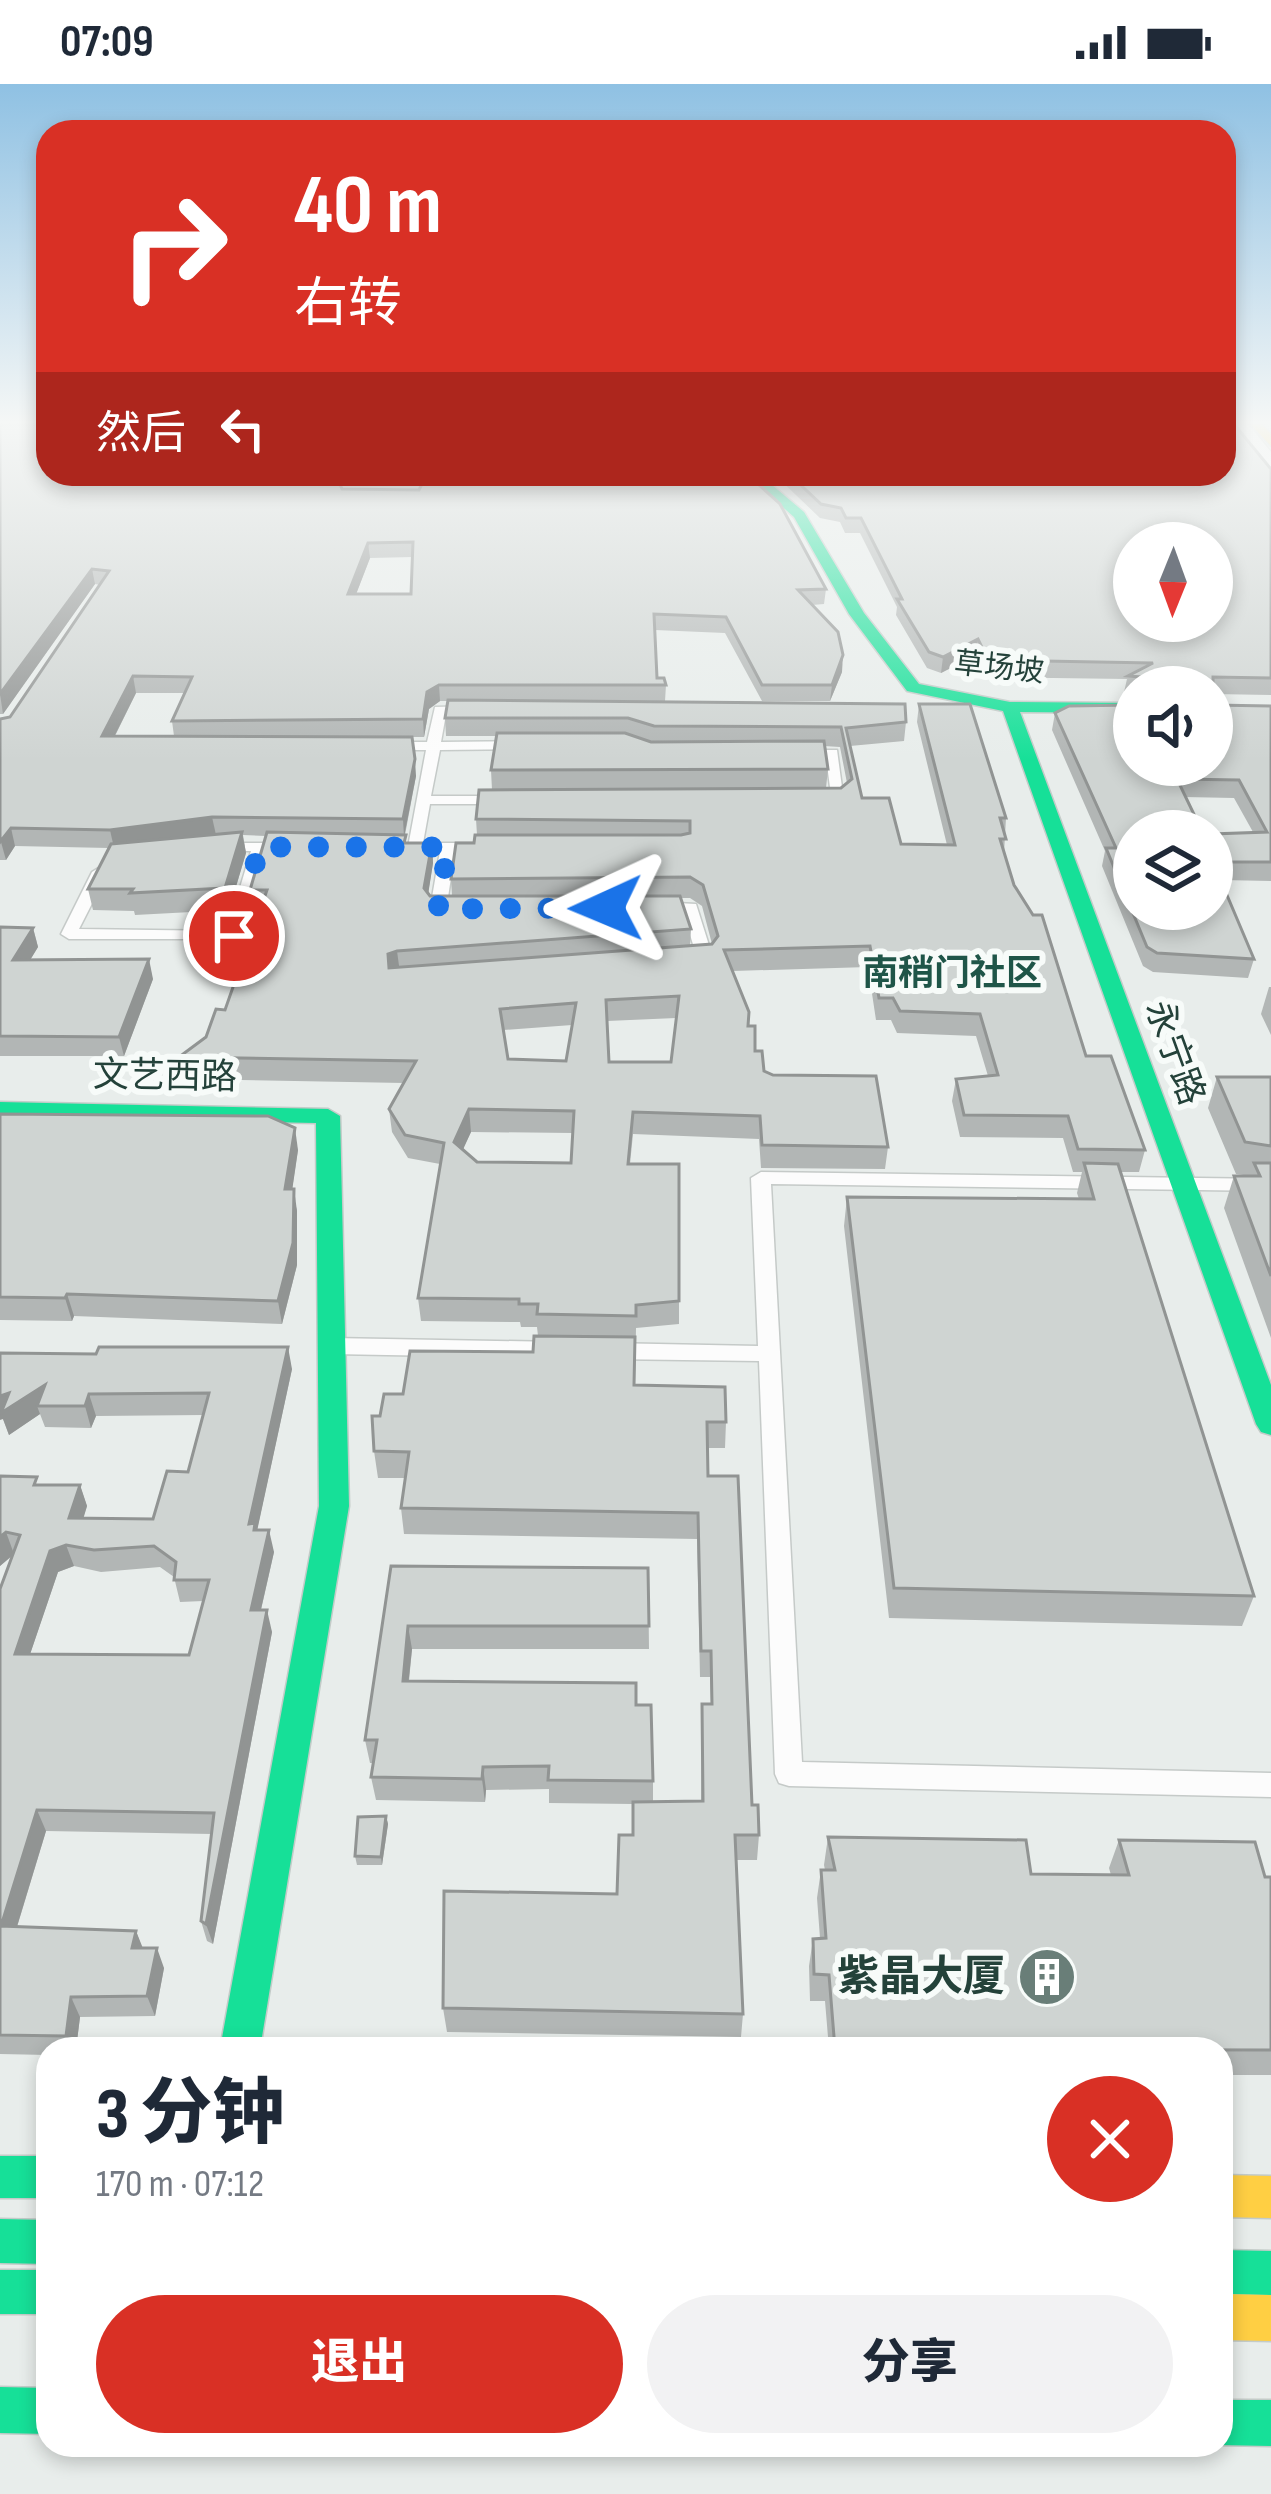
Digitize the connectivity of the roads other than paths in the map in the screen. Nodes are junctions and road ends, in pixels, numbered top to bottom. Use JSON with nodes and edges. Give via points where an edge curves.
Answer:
{"nodes":[{"id":1,"x":812,"y":536,"type":"edge"},
{"id":2,"x":1010,"y":707,"type":"junction"},
{"id":3,"x":1113,"y":708,"type":"edge"},
{"id":4,"x":486,"y":710,"type":"edge"},
{"id":5,"x":542,"y":745,"type":"edge"},
{"id":6,"x":362,"y":746,"type":"edge"},
{"id":7,"x":434,"y":746,"type":"junction"},
{"id":8,"x":787,"y":754,"type":"edge"},
{"id":9,"x":816,"y":799,"type":"edge"},
{"id":10,"x":423,"y":800,"type":"junction"},
{"id":11,"x":516,"y":800,"type":"edge"},
{"id":12,"x":188,"y":847,"type":"edge"},
{"id":13,"x":260,"y":847,"type":"junction"},
{"id":14,"x":304,"y":847,"type":"edge"},
{"id":15,"x":392,"y":847,"type":"edge"},
{"id":16,"x":415,"y":847,"type":"junction"},
{"id":17,"x":448,"y":847,"type":"junction"},
{"id":18,"x":494,"y":847,"type":"edge"},
{"id":19,"x":107,"y":858,"type":"edge"},
{"id":20,"x":644,"y":907,"type":"edge"},
{"id":21,"x":460,"y":909,"type":"edge"},
{"id":22,"x":681,"y":960,"type":"edge"},
{"id":23,"x":0,"y":1109,"type":"edge"},
{"id":24,"x":1183,"y":1183,"type":"junction"},
{"id":25,"x":1271,"y":1185,"type":"edge"},
{"id":26,"x":332,"y":1346,"type":"junction"},
{"id":27,"x":769,"y":1354,"type":"junction"},
{"id":28,"x":1271,"y":1424,"type":"edge"},
{"id":29,"x":1271,"y":1785,"type":"edge"},
{"id":30,"x":242,"y":2037,"type":"edge"},
{"id":31,"x":0,"y":2177,"type":"edge"},
{"id":32,"x":36,"y":2177,"type":"edge"},
{"id":33,"x":1233,"y":2196,"type":"edge"},
{"id":34,"x":1271,"y":2197,"type":"edge"},
{"id":35,"x":0,"y":2241,"type":"edge"},
{"id":36,"x":36,"y":2242,"type":"edge"},
{"id":37,"x":1233,"y":2272,"type":"edge"},
{"id":38,"x":1271,"y":2273,"type":"edge"},
{"id":39,"x":0,"y":2292,"type":"edge"},
{"id":40,"x":36,"y":2292,"type":"edge"},
{"id":41,"x":1233,"y":2317,"type":"edge"},
{"id":42,"x":1271,"y":2318,"type":"edge"},
{"id":43,"x":0,"y":2410,"type":"edge"},
{"id":44,"x":36,"y":2411,"type":"edge"},
{"id":45,"x":1233,"y":2423,"type":"edge"},
{"id":46,"x":1271,"y":2423,"type":"edge"}],
"edges":[{"from":1,"to":2,"type":"street","name":"草场坡","via":[[905,693]]},
{"from":2,"to":3,"type":"street","name":"草场坡"},
{"from":2,"to":24,"type":"street","name":"永宁路"},
{"from":4,"to":7,"type":"lane","via":[[440,710]]},
{"from":5,"to":7,"type":"lane"},
{"from":6,"to":7,"type":"lane"},
{"from":7,"to":10,"type":"lane"},
{"from":8,"to":9,"type":"lane","via":[[832,754],[839,799]]},
{"from":10,"to":11,"type":"lane"},
{"from":10,"to":16,"type":"lane"},
{"from":12,"to":13,"type":"lane"},
{"from":13,"to":14,"type":"lane"},
{"from":13,"to":19,"type":"lane","via":[[234,936],[69,934]]},
{"from":15,"to":16,"type":"lane"},
{"from":16,"to":17,"type":"lane"},
{"from":17,"to":18,"type":"lane"},
{"from":17,"to":21,"type":"lane","via":[[438,909]]},
{"from":20,"to":22,"type":"lane","via":[[691,907],[705,958]]},
{"from":23,"to":26,"type":"street","name":"文艺西路","via":[[328,1116]]},
{"from":24,"to":25,"type":"lane"},
{"from":24,"to":27,"type":"lane","via":[[760,1178]]},
{"from":24,"to":28,"type":"street","name":"永宁路"},
{"from":26,"to":27,"type":"lane"},
{"from":26,"to":30,"type":"street","via":[[334,1506]]},
{"from":27,"to":29,"type":"lane","via":[[789,1774]]},
{"from":31,"to":32,"type":"street"},
{"from":33,"to":34,"type":"street"},
{"from":35,"to":36,"type":"street"},
{"from":37,"to":38,"type":"street"},
{"from":39,"to":40,"type":"street"},
{"from":41,"to":42,"type":"street"},
{"from":43,"to":44,"type":"street"},
{"from":45,"to":46,"type":"street"}]}
